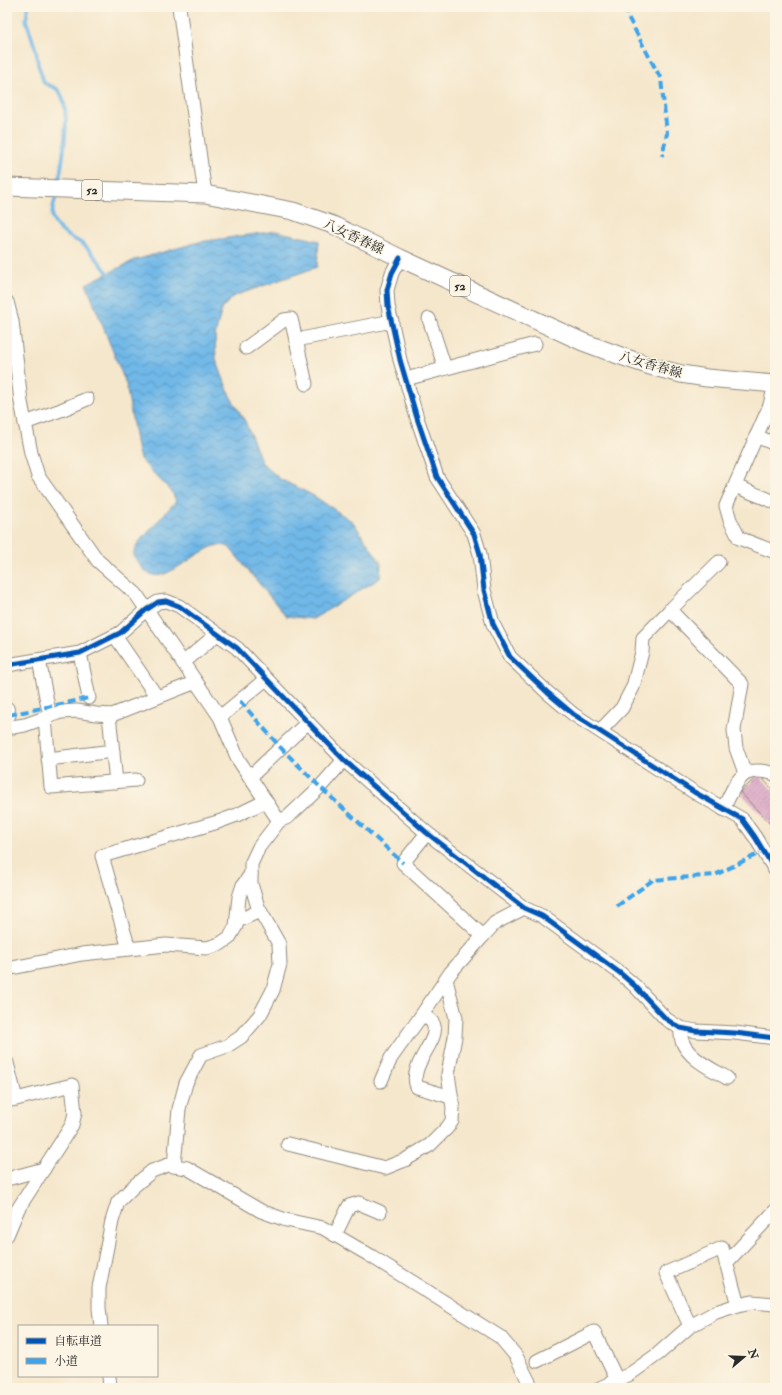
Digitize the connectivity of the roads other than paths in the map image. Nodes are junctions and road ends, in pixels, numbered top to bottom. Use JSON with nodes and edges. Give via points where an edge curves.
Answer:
{"nodes":[{"id":1,"x":179,"y":7,"type":"edge"},
{"id":2,"x":7,"y":188,"type":"edge"},
{"id":3,"x":205,"y":194,"type":"junction"},
{"id":4,"x":400,"y":258,"type":"junction"},
{"id":5,"x":8,"y":309,"type":"edge"},
{"id":6,"x":430,"y":319,"type":"dead end"},
{"id":7,"x":392,"y":321,"type":"junction"},
{"id":8,"x":296,"y":340,"type":"junction"},
{"id":9,"x":535,"y":344,"type":"dead end"},
{"id":10,"x":246,"y":348,"type":"dead end"},
{"id":11,"x":445,"y":368,"type":"junction"},
{"id":12,"x":406,"y":379,"type":"junction"},
{"id":13,"x":306,"y":384,"type":"dead end"},
{"id":14,"x":775,"y":384,"type":"edge"},
{"id":15,"x":87,"y":399,"type":"dead end"},
{"id":16,"x":25,"y":422,"type":"junction"},
{"id":17,"x":756,"y":436,"type":"junction"},
{"id":18,"x":775,"y":444,"type":"edge"},
{"id":19,"x":735,"y":486,"type":"junction"},
{"id":20,"x":775,"y":502,"type":"edge"},
{"id":21,"x":775,"y":552,"type":"edge"},
{"id":22,"x":719,"y":562,"type":"dead end"},
{"id":23,"x":146,"y":610,"type":"junction"},
{"id":24,"x":670,"y":610,"type":"junction"},
{"id":25,"x":217,"y":634,"type":"junction"},
{"id":26,"x":115,"y":636,"type":"junction"},
{"id":27,"x":80,"y":653,"type":"junction"},
{"id":28,"x":39,"y":660,"type":"junction"},
{"id":29,"x":183,"y":663,"type":"junction"},
{"id":30,"x":7,"y":666,"type":"edge"},
{"id":31,"x":266,"y":679,"type":"junction"},
{"id":32,"x":196,"y":682,"type":"junction"},
{"id":33,"x":157,"y":697,"type":"junction"},
{"id":34,"x":89,"y":698,"type":"dead end"},
{"id":35,"x":46,"y":712,"type":"junction"},
{"id":36,"x":109,"y":715,"type":"junction"},
{"id":37,"x":8,"y":716,"type":"edge"},
{"id":38,"x":220,"y":717,"type":"junction"},
{"id":39,"x":308,"y":722,"type":"junction"},
{"id":40,"x":600,"y":731,"type":"junction"},
{"id":41,"x":113,"y":751,"type":"junction"},
{"id":42,"x":48,"y":759,"type":"junction"},
{"id":43,"x":344,"y":760,"type":"junction"},
{"id":44,"x":745,"y":773,"type":"junction"},
{"id":45,"x":775,"y":774,"type":"edge"},
{"id":46,"x":250,"y":778,"type":"junction"},
{"id":47,"x":136,"y":780,"type":"dead end"},
{"id":48,"x":116,"y":782,"type":"junction"},
{"id":49,"x":266,"y":801,"type":"junction"},
{"id":50,"x":723,"y":809,"type":"junction"},
{"id":51,"x":279,"y":821,"type":"junction"},
{"id":52,"x":427,"y":833,"type":"junction"},
{"id":53,"x":775,"y":870,"type":"edge"},
{"id":54,"x":251,"y":874,"type":"junction"},
{"id":55,"x":524,"y":908,"type":"junction"},
{"id":56,"x":260,"y":911,"type":"junction"},
{"id":57,"x":237,"y":921,"type":"junction"},
{"id":58,"x":483,"y":936,"type":"junction"},
{"id":59,"x":129,"y":949,"type":"junction"},
{"id":60,"x":7,"y":969,"type":"edge"},
{"id":61,"x":446,"y":980,"type":"junction"},
{"id":62,"x":422,"y":1015,"type":"junction"},
{"id":63,"x":680,"y":1028,"type":"junction"},
{"id":64,"x":775,"y":1038,"type":"edge"},
{"id":65,"x":7,"y":1063,"type":"edge"},
{"id":66,"x":727,"y":1078,"type":"dead end"},
{"id":67,"x":381,"y":1081,"type":"dead end"},
{"id":68,"x":451,"y":1097,"type":"junction"},
{"id":69,"x":12,"y":1100,"type":"edge"},
{"id":70,"x":288,"y":1144,"type":"dead end"},
{"id":71,"x":174,"y":1166,"type":"junction"},
{"id":72,"x":44,"y":1169,"type":"junction"},
{"id":73,"x":7,"y":1178,"type":"edge"},
{"id":74,"x":775,"y":1211,"type":"edge"},
{"id":75,"x":380,"y":1212,"type":"dead end"},
{"id":76,"x":7,"y":1235,"type":"edge"},
{"id":77,"x":335,"y":1235,"type":"junction"},
{"id":78,"x":726,"y":1263,"type":"junction"},
{"id":79,"x":775,"y":1304,"type":"edge"},
{"id":80,"x":738,"y":1305,"type":"junction"},
{"id":81,"x":101,"y":1325,"type":"edge"},
{"id":82,"x":690,"y":1326,"type":"junction"},
{"id":83,"x":536,"y":1361,"type":"dead end"},
{"id":84,"x":109,"y":1377,"type":"edge"},
{"id":85,"x":617,"y":1380,"type":"junction"},
{"id":86,"x":110,"y":1388,"type":"edge"},
{"id":87,"x":532,"y":1388,"type":"edge"},
{"id":88,"x":600,"y":1388,"type":"edge"}],
"edges":[{"from":1,"to":3,"type":"street"},
{"from":2,"to":3,"type":"main road","name":"八女香春線","number":"52"},
{"from":3,"to":4,"type":"main road","name":"八女香春線","number":"52","via":[[293,211],[333,225]]},
{"from":4,"to":7,"type":"street","via":[[387,290]]},
{"from":4,"to":14,"type":"main road","name":"八女香春線","number":"52","via":[[583,342],[650,366],[707,378]]},
{"from":5,"to":16,"type":"street","via":[[12,321]]},
{"from":6,"to":11,"type":"street"},
{"from":7,"to":8,"type":"street"},
{"from":7,"to":12,"type":"street"},
{"from":8,"to":10,"type":"street","via":[[291,319],[284,320]]},
{"from":8,"to":13,"type":"street"},
{"from":9,"to":11,"type":"street"},
{"from":11,"to":12,"type":"street"},
{"from":12,"to":40,"type":"street","via":[[437,476],[474,534],[480,554],[484,590],[494,624],[510,657],[573,714]]},
{"from":14,"to":17,"type":"street","via":[[770,405]]},
{"from":15,"to":16,"type":"street"},
{"from":16,"to":23,"type":"street","via":[[38,476],[98,561],[136,594]]},
{"from":17,"to":18,"type":"street"},
{"from":17,"to":19,"type":"street"},
{"from":19,"to":20,"type":"street"},
{"from":19,"to":21,"type":"street","via":[[726,506],[739,538]]},
{"from":22,"to":24,"type":"street"},
{"from":23,"to":25,"type":"street","via":[[158,602],[166,601],[179,606]]},
{"from":23,"to":26,"type":"street"},
{"from":23,"to":29,"type":"street"},
{"from":24,"to":40,"type":"street","via":[[643,638],[633,687],[622,708]]},
{"from":24,"to":44,"type":"street","via":[[742,684],[734,730],[736,748]]},
{"from":25,"to":29,"type":"street"},
{"from":25,"to":31,"type":"street","via":[[237,648]]},
{"from":26,"to":27,"type":"street"},
{"from":26,"to":33,"type":"street"},
{"from":27,"to":28,"type":"street"},
{"from":27,"to":34,"type":"street"},
{"from":28,"to":30,"type":"street"},
{"from":28,"to":35,"type":"street"},
{"from":29,"to":32,"type":"street"},
{"from":31,"to":38,"type":"street"},
{"from":31,"to":39,"type":"street"},
{"from":32,"to":33,"type":"street"},
{"from":32,"to":38,"type":"street"},
{"from":33,"to":36,"type":"street"},
{"from":35,"to":36,"type":"street","via":[[77,711]]},
{"from":35,"to":37,"type":"street","via":[[12,727]]},
{"from":35,"to":42,"type":"street"},
{"from":36,"to":41,"type":"street"},
{"from":38,"to":46,"type":"street","via":[[238,759]]},
{"from":39,"to":43,"type":"street"},
{"from":39,"to":46,"type":"street"},
{"from":40,"to":50,"type":"street"},
{"from":41,"to":42,"type":"street"},
{"from":41,"to":48,"type":"street"},
{"from":42,"to":48,"type":"street","via":[[51,787]]},
{"from":43,"to":51,"type":"street","via":[[320,787],[288,817]]},
{"from":43,"to":52,"type":"street"},
{"from":44,"to":45,"type":"street","via":[[755,770]]},
{"from":44,"to":50,"type":"street","via":[[738,780]]},
{"from":46,"to":49,"type":"street"},
{"from":47,"to":48,"type":"street"},
{"from":49,"to":51,"type":"street"},
{"from":49,"to":59,"type":"street","via":[[218,822],[102,856]]},
{"from":50,"to":53,"type":"street","via":[[742,819]]},
{"from":51,"to":54,"type":"street","via":[[259,847],[251,864]]},
{"from":52,"to":55,"type":"street"},
{"from":52,"to":58,"type":"street","via":[[403,863]]},
{"from":54,"to":56,"type":"street","via":[[251,884]]},
{"from":54,"to":57,"type":"street","via":[[243,885],[239,897]]},
{"from":55,"to":58,"type":"street","via":[[495,923]]},
{"from":55,"to":63,"type":"street","via":[[542,916],[620,973],[666,1019]]},
{"from":56,"to":57,"type":"street"},
{"from":56,"to":71,"type":"street","via":[[279,944],[280,964],[273,990],[260,1015],[241,1037],[227,1046],[200,1055],[186,1083],[179,1109]]},
{"from":57,"to":59,"type":"street","via":[[229,938],[207,948],[166,945]]},
{"from":58,"to":61,"type":"street"},
{"from":59,"to":60,"type":"street","via":[[82,954]]},
{"from":61,"to":62,"type":"street"},
{"from":61,"to":68,"type":"street","via":[[456,1018],[448,1074]]},
{"from":62,"to":67,"type":"street","via":[[391,1058]]},
{"from":62,"to":68,"type":"street","via":[[434,1024],[435,1030],[432,1042],[419,1062],[414,1081],[417,1087]]},
{"from":63,"to":64,"type":"street","via":[[696,1032]]},
{"from":63,"to":66,"type":"street","via":[[686,1049],[695,1058]]},
{"from":65,"to":69,"type":"street"},
{"from":68,"to":70,"type":"street","via":[[452,1121],[447,1128],[406,1160],[385,1168]]},
{"from":69,"to":72,"type":"street","via":[[72,1085],[72,1125]]},
{"from":71,"to":77,"type":"street","via":[[187,1168],[261,1211],[286,1220],[323,1228]]},
{"from":71,"to":81,"type":"street","via":[[168,1165],[152,1171],[118,1202],[99,1288]]},
{"from":72,"to":73,"type":"street"},
{"from":72,"to":76,"type":"street","via":[[18,1209]]},
{"from":74,"to":78,"type":"street"},
{"from":75,"to":77,"type":"street","via":[[359,1203],[349,1206]]},
{"from":77,"to":87,"type":"street","via":[[500,1337],[516,1356]]},
{"from":78,"to":80,"type":"street"},
{"from":78,"to":82,"type":"street","via":[[722,1248],[666,1273]]},
{"from":79,"to":80,"type":"street","via":[[752,1302]]},
{"from":80,"to":82,"type":"street","via":[[716,1312]]},
{"from":82,"to":85,"type":"street","via":[[658,1354]]},
{"from":83,"to":85,"type":"street","via":[[594,1332]]},
{"from":84,"to":86,"type":"street"},
{"from":85,"to":88,"type":"street"}]}
